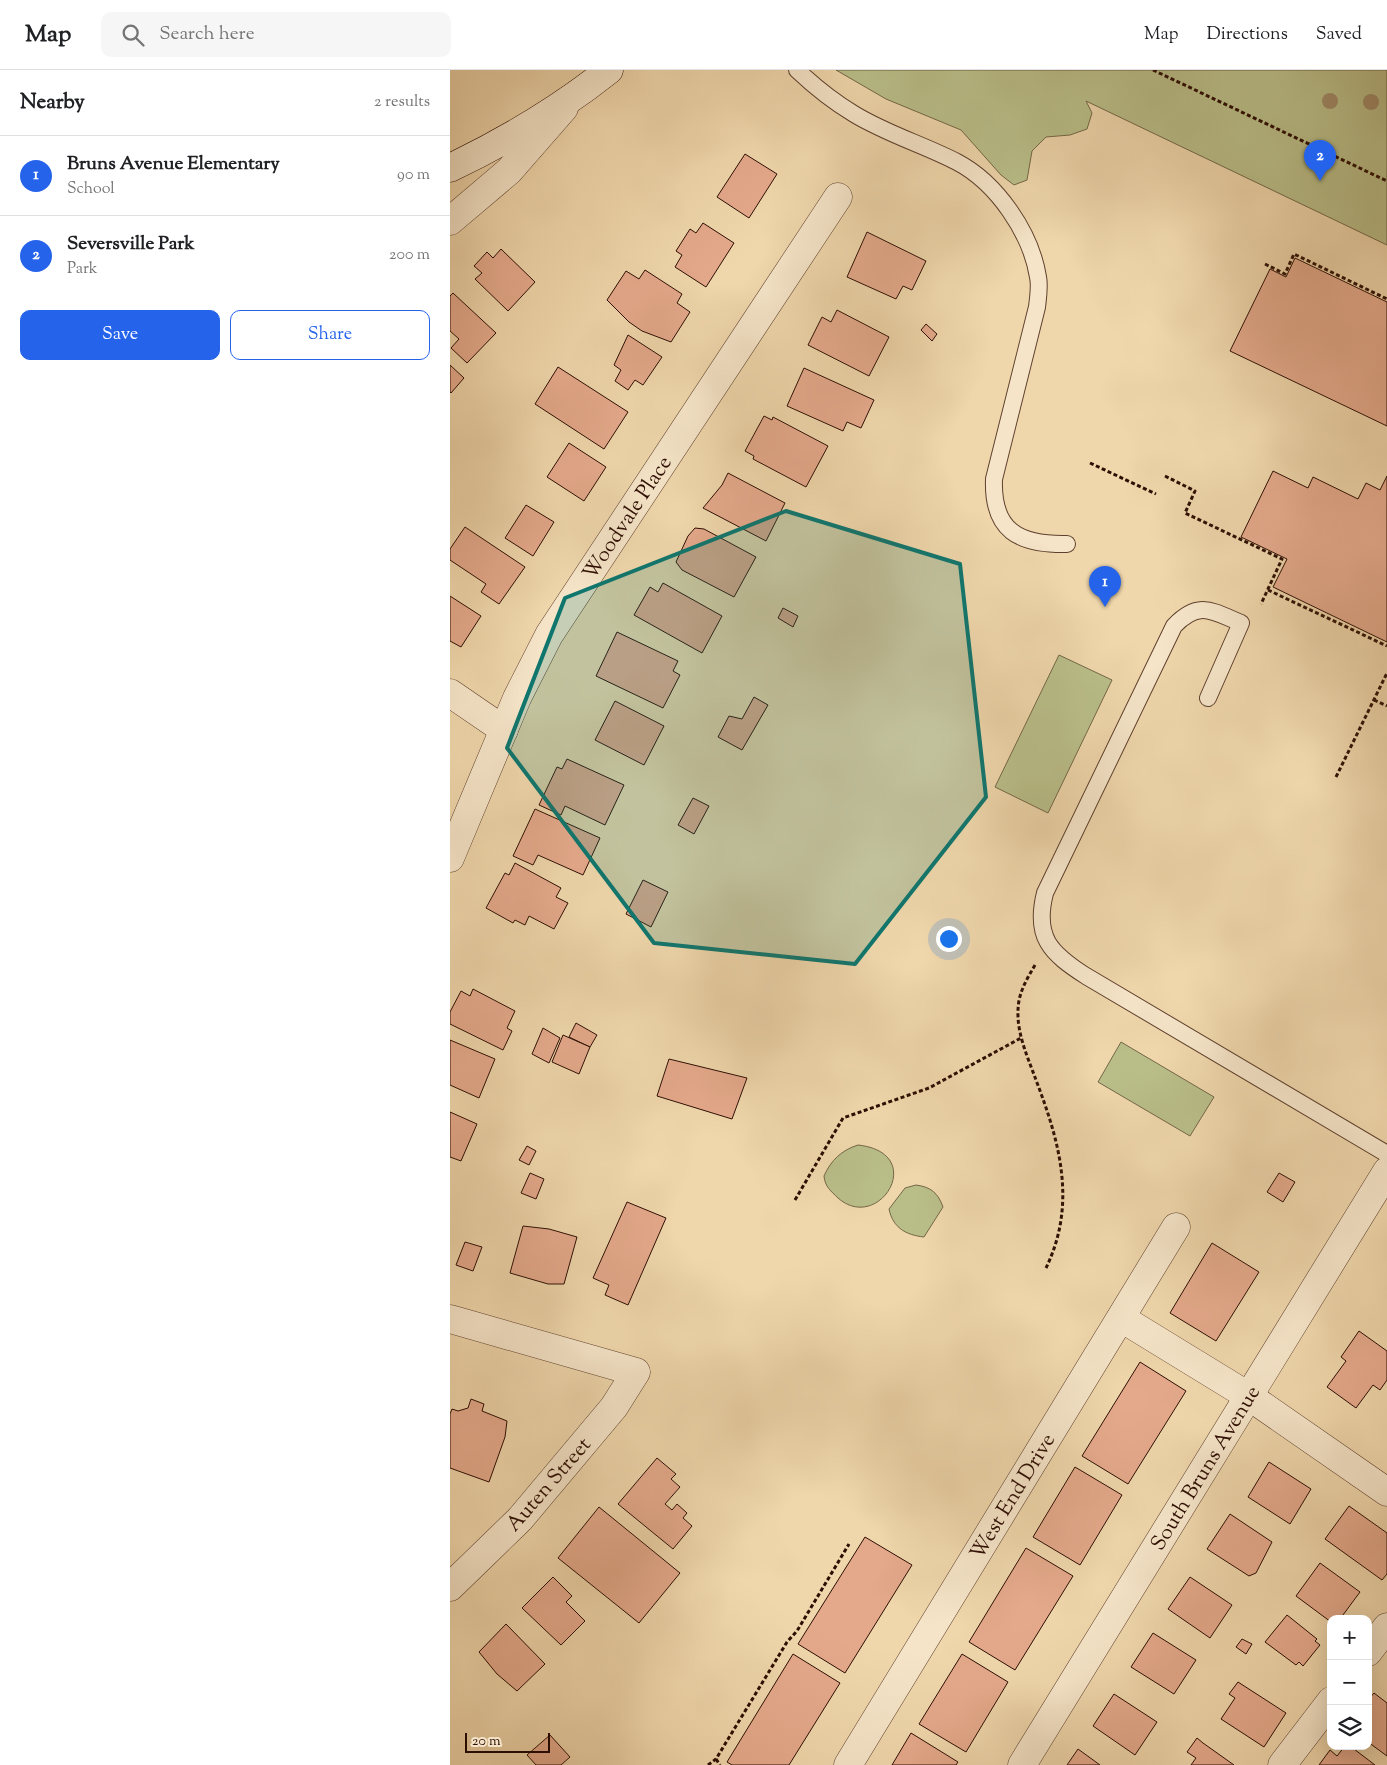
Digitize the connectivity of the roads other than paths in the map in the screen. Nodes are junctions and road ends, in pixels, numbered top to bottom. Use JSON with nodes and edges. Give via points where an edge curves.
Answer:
{"nodes":[{"id":1,"x":609,"y":70,"type":"edge"},
{"id":2,"x":797,"y":70,"type":"edge"},
{"id":3,"x":568,"y":102,"type":"junction"},
{"id":4,"x":450,"y":168,"type":"edge"},
{"id":5,"x":838,"y":196,"type":"dead end"},
{"id":6,"x":450,"y":221,"type":"edge"},
{"id":7,"x":1066,"y":544,"type":"dead end"},
{"id":8,"x":450,"y":693,"type":"edge"},
{"id":9,"x":1208,"y":698,"type":"dead end"},
{"id":10,"x":504,"y":730,"type":"junction"},
{"id":11,"x":450,"y":858,"type":"edge"},
{"id":12,"x":1387,"y":1154,"type":"edge"},
{"id":13,"x":1387,"y":1171,"type":"edge"},
{"id":14,"x":1176,"y":1227,"type":"dead end"},
{"id":15,"x":1121,"y":1318,"type":"junction"},
{"id":16,"x":450,"y":1319,"type":"edge"},
{"id":17,"x":1250,"y":1397,"type":"junction"},
{"id":18,"x":1387,"y":1492,"type":"edge"},
{"id":19,"x":450,"y":1587,"type":"edge"},
{"id":20,"x":1387,"y":1627,"type":"edge"},
{"id":21,"x":1372,"y":1647,"type":"edge"},
{"id":22,"x":1328,"y":1705,"type":"edge"},
{"id":23,"x":848,"y":1765,"type":"edge"},
{"id":24,"x":1022,"y":1765,"type":"edge"},
{"id":25,"x":1282,"y":1765,"type":"edge"}],
"edges":[{"from":1,"to":3,"type":"street"},
{"from":2,"to":7,"type":"lane","via":[[854,114],[959,163],[987,185],[1011,213],[1029,246],[1039,278],[1037,307],[994,479],[993,501],[1002,522],[1018,536],[1041,544]]},
{"from":3,"to":4,"type":"street"},
{"from":3,"to":6,"type":"street","via":[[509,171]]},
{"from":5,"to":10,"type":"street","name":"Woodvale Place","via":[[567,605],[517,698]]},
{"from":8,"to":10,"type":"street"},
{"from":9,"to":12,"type":"lane","via":[[1241,624],[1209,610],[1196,610],[1174,626],[1045,893],[1041,909],[1042,929],[1048,945],[1059,958],[1086,976]]},
{"from":10,"to":11,"type":"street","name":"Woodvale Place"},
{"from":13,"to":17,"type":"street","name":"South Bruns Avenue"},
{"from":14,"to":15,"type":"street","name":"West End Drive"},
{"from":15,"to":17,"type":"street"},
{"from":15,"to":23,"type":"street","name":"West End Drive"},
{"from":16,"to":19,"type":"street","name":"Auten Street","via":[[636,1372],[614,1407],[520,1518]]},
{"from":17,"to":18,"type":"street"},
{"from":17,"to":24,"type":"street","name":"South Bruns Avenue"},
{"from":20,"to":21,"type":"street"},
{"from":22,"to":25,"type":"street"}]}
